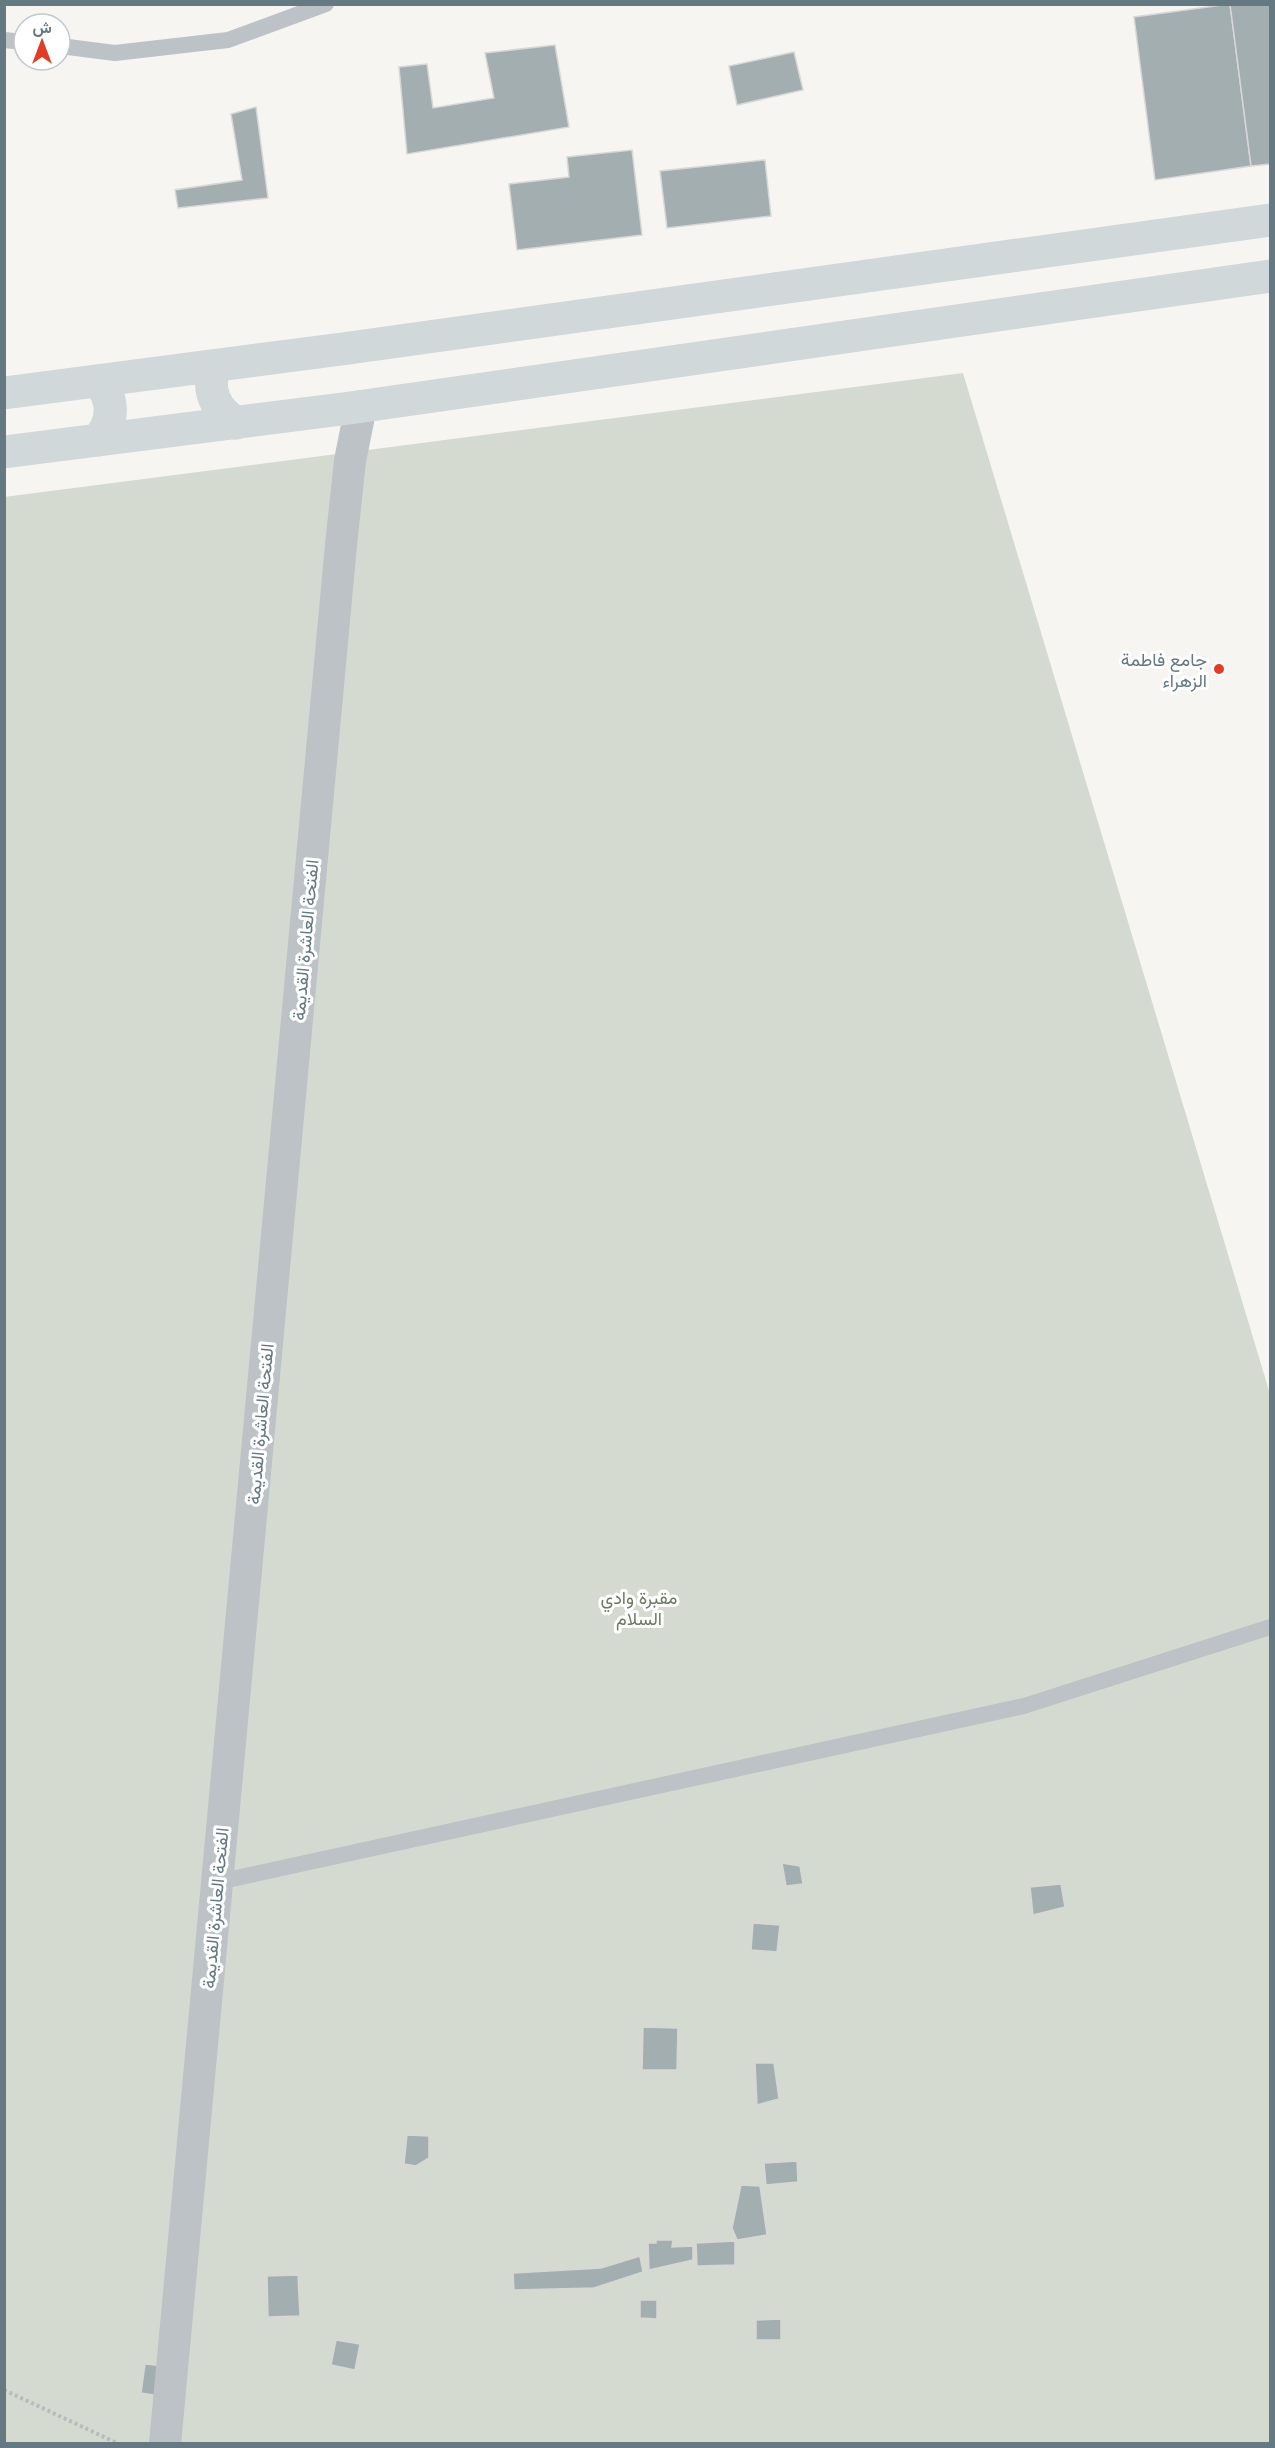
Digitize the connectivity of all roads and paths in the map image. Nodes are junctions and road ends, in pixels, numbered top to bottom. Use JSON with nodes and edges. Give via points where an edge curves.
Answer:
{"nodes":[{"id":1,"x":326,"y":4,"type":"edge"},
{"id":2,"x":72,"y":48,"type":"edge"},
{"id":3,"x":1270,"y":220,"type":"edge"},
{"id":4,"x":1270,"y":276,"type":"edge"},
{"id":5,"x":214,"y":366,"type":"junction"},
{"id":6,"x":98,"y":381,"type":"junction"},
{"id":7,"x":4,"y":393,"type":"edge"},
{"id":8,"x":361,"y":406,"type":"junction"},
{"id":9,"x":236,"y":423,"type":"junction"},
{"id":10,"x":98,"y":440,"type":"junction"},
{"id":11,"x":4,"y":452,"type":"edge"},
{"id":12,"x":1270,"y":1627,"type":"edge"},
{"id":13,"x":218,"y":1882,"type":"junction"},
{"id":14,"x":4,"y":2390,"type":"edge"},
{"id":15,"x":118,"y":2444,"type":"edge"},
{"id":16,"x":165,"y":2444,"type":"edge"}],
"edges":[{"from":1,"to":2,"type":"lane","via":[[228,40],[115,53]]},
{"from":3,"to":5,"type":"street"},
{"from":4,"to":8,"type":"street"},
{"from":5,"to":6,"type":"street"},
{"from":5,"to":9,"type":"street","via":[[211,392],[220,410]]},
{"from":6,"to":7,"type":"street"},
{"from":6,"to":10,"type":"street","via":[[111,411],[105,432]]},
{"from":8,"to":9,"type":"street"},
{"from":8,"to":13,"type":"street","name":"الفتحة العاشرة القديمة","via":[[350,461],[340,557]]},
{"from":9,"to":10,"type":"street"},
{"from":10,"to":11,"type":"street"},
{"from":12,"to":13,"type":"lane","via":[[1024,1706]]},
{"from":13,"to":16,"type":"street","name":"الفتحة العاشرة القديمة"},
{"from":14,"to":15,"type":"path"}]}
